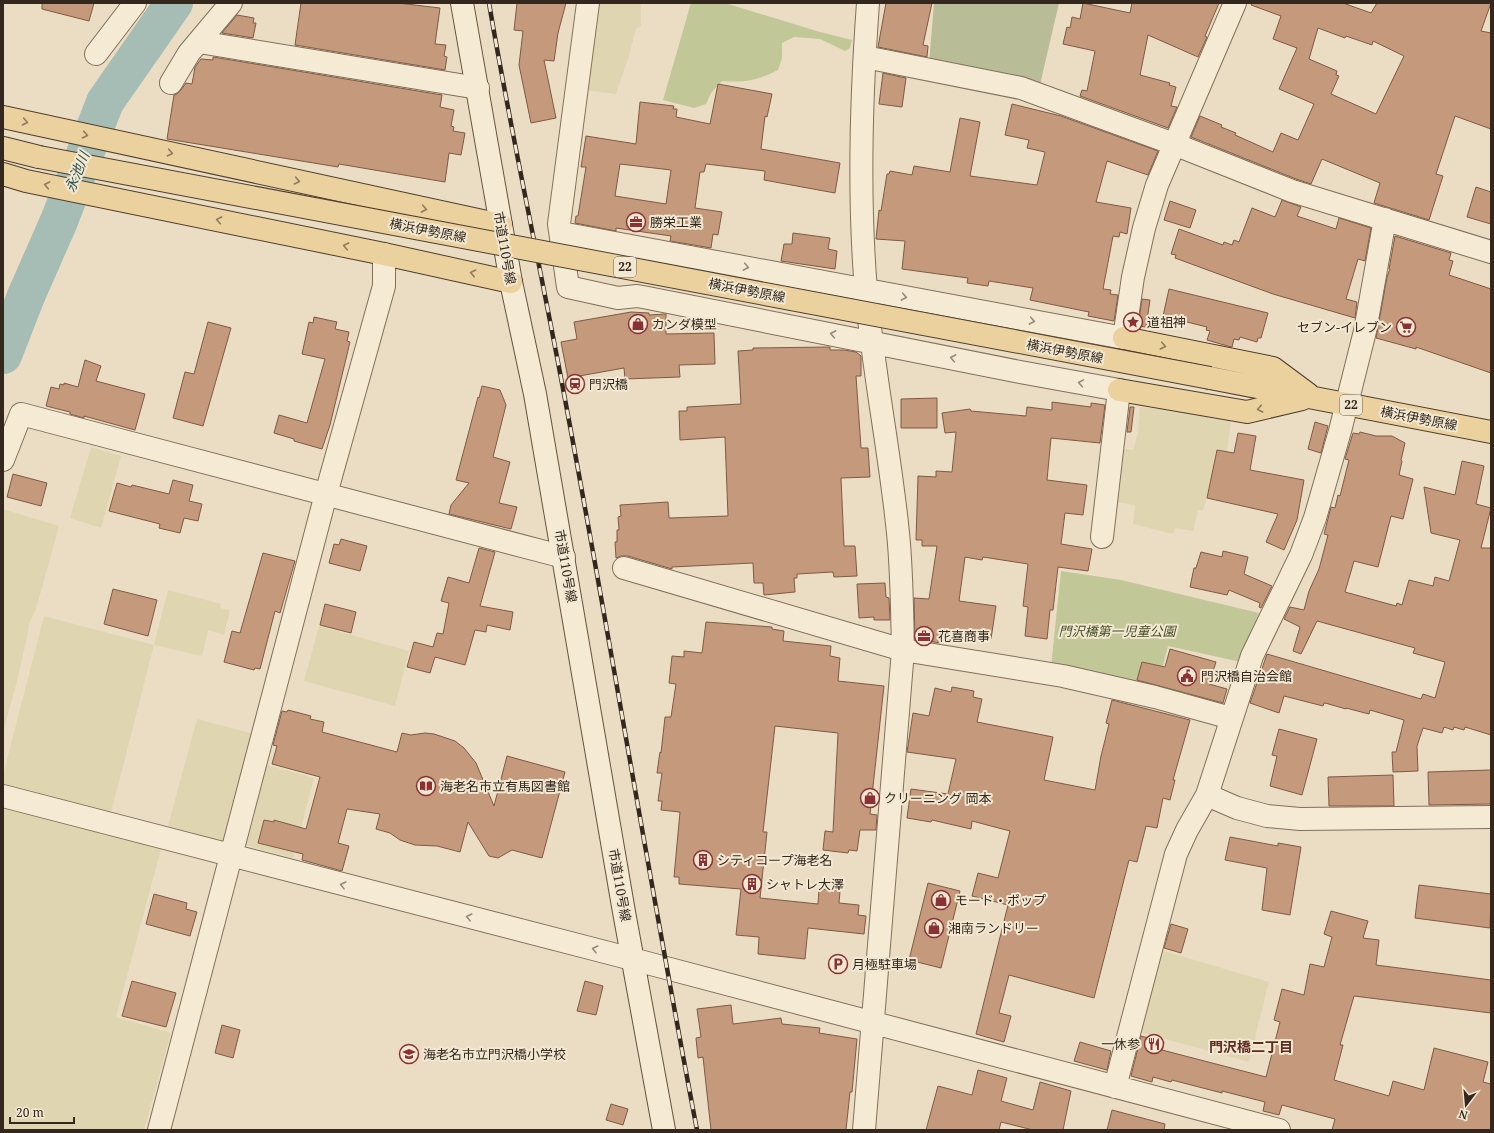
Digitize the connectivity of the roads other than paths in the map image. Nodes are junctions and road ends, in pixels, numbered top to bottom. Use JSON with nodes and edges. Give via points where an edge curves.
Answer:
{"nodes":[{"id":1,"x":135,"y":3,"type":"edge"},
{"id":2,"x":231,"y":3,"type":"edge"},
{"id":3,"x":462,"y":3,"type":"edge"},
{"id":4,"x":588,"y":3,"type":"edge"},
{"id":5,"x":868,"y":3,"type":"edge"},
{"id":6,"x":1235,"y":3,"type":"edge"},
{"id":7,"x":198,"y":42,"type":"junction"},
{"id":8,"x":96,"y":54,"type":"dead end"},
{"id":9,"x":865,"y":57,"type":"junction"},
{"id":10,"x":171,"y":83,"type":"dead end"},
{"id":11,"x":478,"y":88,"type":"junction"},
{"id":12,"x":3,"y":117,"type":"edge"},
{"id":13,"x":1174,"y":144,"type":"junction"},
{"id":14,"x":3,"y":148,"type":"edge"},
{"id":15,"x":3,"y":174,"type":"edge"},
{"id":16,"x":1385,"y":219,"type":"junction"},
{"id":17,"x":501,"y":225,"type":"junction"},
{"id":18,"x":561,"y":233,"type":"junction"},
{"id":19,"x":1491,"y":252,"type":"edge"},
{"id":20,"x":384,"y":254,"type":"junction"},
{"id":21,"x":708,"y":260,"type":"junction"},
{"id":22,"x":511,"y":282,"type":"junction"},
{"id":23,"x":866,"y":290,"type":"junction"},
{"id":24,"x":701,"y":308,"type":"junction"},
{"id":25,"x":1124,"y":338,"type":"junction"},
{"id":26,"x":871,"y":342,"type":"junction"},
{"id":27,"x":1119,"y":390,"type":"junction"},
{"id":28,"x":1311,"y":397,"type":"junction"},
{"id":29,"x":1347,"y":405,"type":"junction"},
{"id":30,"x":1491,"y":432,"type":"edge"},
{"id":31,"x":3,"y":460,"type":"edge"},
{"id":32,"x":326,"y":494,"type":"junction"},
{"id":33,"x":1102,"y":537,"type":"dead end"},
{"id":34,"x":564,"y":557,"type":"junction"},
{"id":35,"x":624,"y":568,"type":"dead end"},
{"id":36,"x":903,"y":650,"type":"junction"},
{"id":37,"x":1231,"y":718,"type":"junction"},
{"id":38,"x":1207,"y":795,"type":"junction"},
{"id":39,"x":3,"y":796,"type":"edge"},
{"id":40,"x":1491,"y":817,"type":"edge"},
{"id":41,"x":230,"y":856,"type":"junction"},
{"id":42,"x":632,"y":959,"type":"junction"},
{"id":43,"x":873,"y":1022,"type":"junction"},
{"id":44,"x":1115,"y":1087,"type":"junction"},
{"id":45,"x":158,"y":1130,"type":"edge"},
{"id":46,"x":664,"y":1130,"type":"edge"},
{"id":47,"x":864,"y":1130,"type":"edge"},
{"id":48,"x":1278,"y":1130,"type":"edge"}],
"edges":[{"from":1,"to":8,"type":"street"},
{"from":2,"to":7,"type":"street"},
{"from":3,"to":11,"type":"street","name":"市道110号線"},
{"from":4,"to":18,"type":"street","via":[[559,224]]},
{"from":5,"to":9,"type":"street"},
{"from":6,"to":13,"type":"street"},
{"from":7,"to":10,"type":"street"},
{"from":7,"to":11,"type":"street"},
{"from":9,"to":13,"type":"street","via":[[1021,88]]},
{"from":9,"to":23,"type":"street","via":[[861,188]]},
{"from":11,"to":17,"type":"street","name":"市道110号線"},
{"from":12,"to":17,"type":"main road","one_way":true},
{"from":13,"to":16,"type":"street","via":[[1292,191]]},
{"from":13,"to":25,"type":"street","via":[[1157,185],[1144,228],[1133,277]]},
{"from":14,"to":28,"type":"main road","name":"横浜伊勢原線","number":"22","bridge":true,"via":[[39,157]]},
{"from":20,"to":15,"type":"main road","one_way":true,"via":[[26,181]]},
{"from":16,"to":19,"type":"street"},
{"from":16,"to":29,"type":"street","via":[[1365,331]]},
{"from":17,"to":22,"type":"street","name":"市道110号線"},
{"from":18,"to":21,"type":"street"},
{"from":18,"to":24,"type":"street","via":[[568,287],[618,298],[638,296]]},
{"from":22,"to":20,"type":"main road","one_way":true},
{"from":20,"to":32,"type":"street","via":[[384,286]]},
{"from":21,"to":23,"type":"street","one_way":true},
{"from":21,"to":24,"type":"street"},
{"from":22,"to":34,"type":"street","name":"市道110号線","via":[[536,394]]},
{"from":23,"to":25,"type":"street","one_way":true},
{"from":23,"to":26,"type":"street"},
{"from":26,"to":24,"type":"street","one_way":true},
{"from":25,"to":28,"type":"main road","one_way":true,"via":[[1273,368]]},
{"from":27,"to":26,"type":"street","one_way":true},
{"from":26,"to":36,"type":"street","via":[[898,532],[902,576]]},
{"from":28,"to":27,"type":"main road","one_way":true,"via":[[1247,412]]},
{"from":27,"to":33,"type":"street"},
{"from":28,"to":29,"type":"main road","name":"横浜伊勢原線","number":"22"},
{"from":29,"to":30,"type":"main road","name":"横浜伊勢原線","number":"22"},
{"from":29,"to":37,"type":"street","via":[[1309,537],[1252,656]]},
{"from":31,"to":32,"type":"street","via":[[21,414]]},
{"from":32,"to":34,"type":"street"},
{"from":32,"to":41,"type":"street"},
{"from":34,"to":42,"type":"street","name":"市道110号線"},
{"from":35,"to":36,"type":"street"},
{"from":36,"to":37,"type":"street","via":[[1063,676]]},
{"from":36,"to":43,"type":"street"},
{"from":37,"to":38,"type":"street"},
{"from":38,"to":40,"type":"street","via":[[1237,808],[1267,816],[1300,819]]},
{"from":38,"to":44,"type":"street","via":[[1176,854]]},
{"from":39,"to":41,"type":"street"},
{"from":42,"to":41,"type":"street","one_way":true},
{"from":41,"to":45,"type":"street"},
{"from":42,"to":43,"type":"street"},
{"from":42,"to":46,"type":"street","name":"市道110号線"},
{"from":43,"to":44,"type":"street"},
{"from":43,"to":47,"type":"street"},
{"from":44,"to":48,"type":"street"}]}
